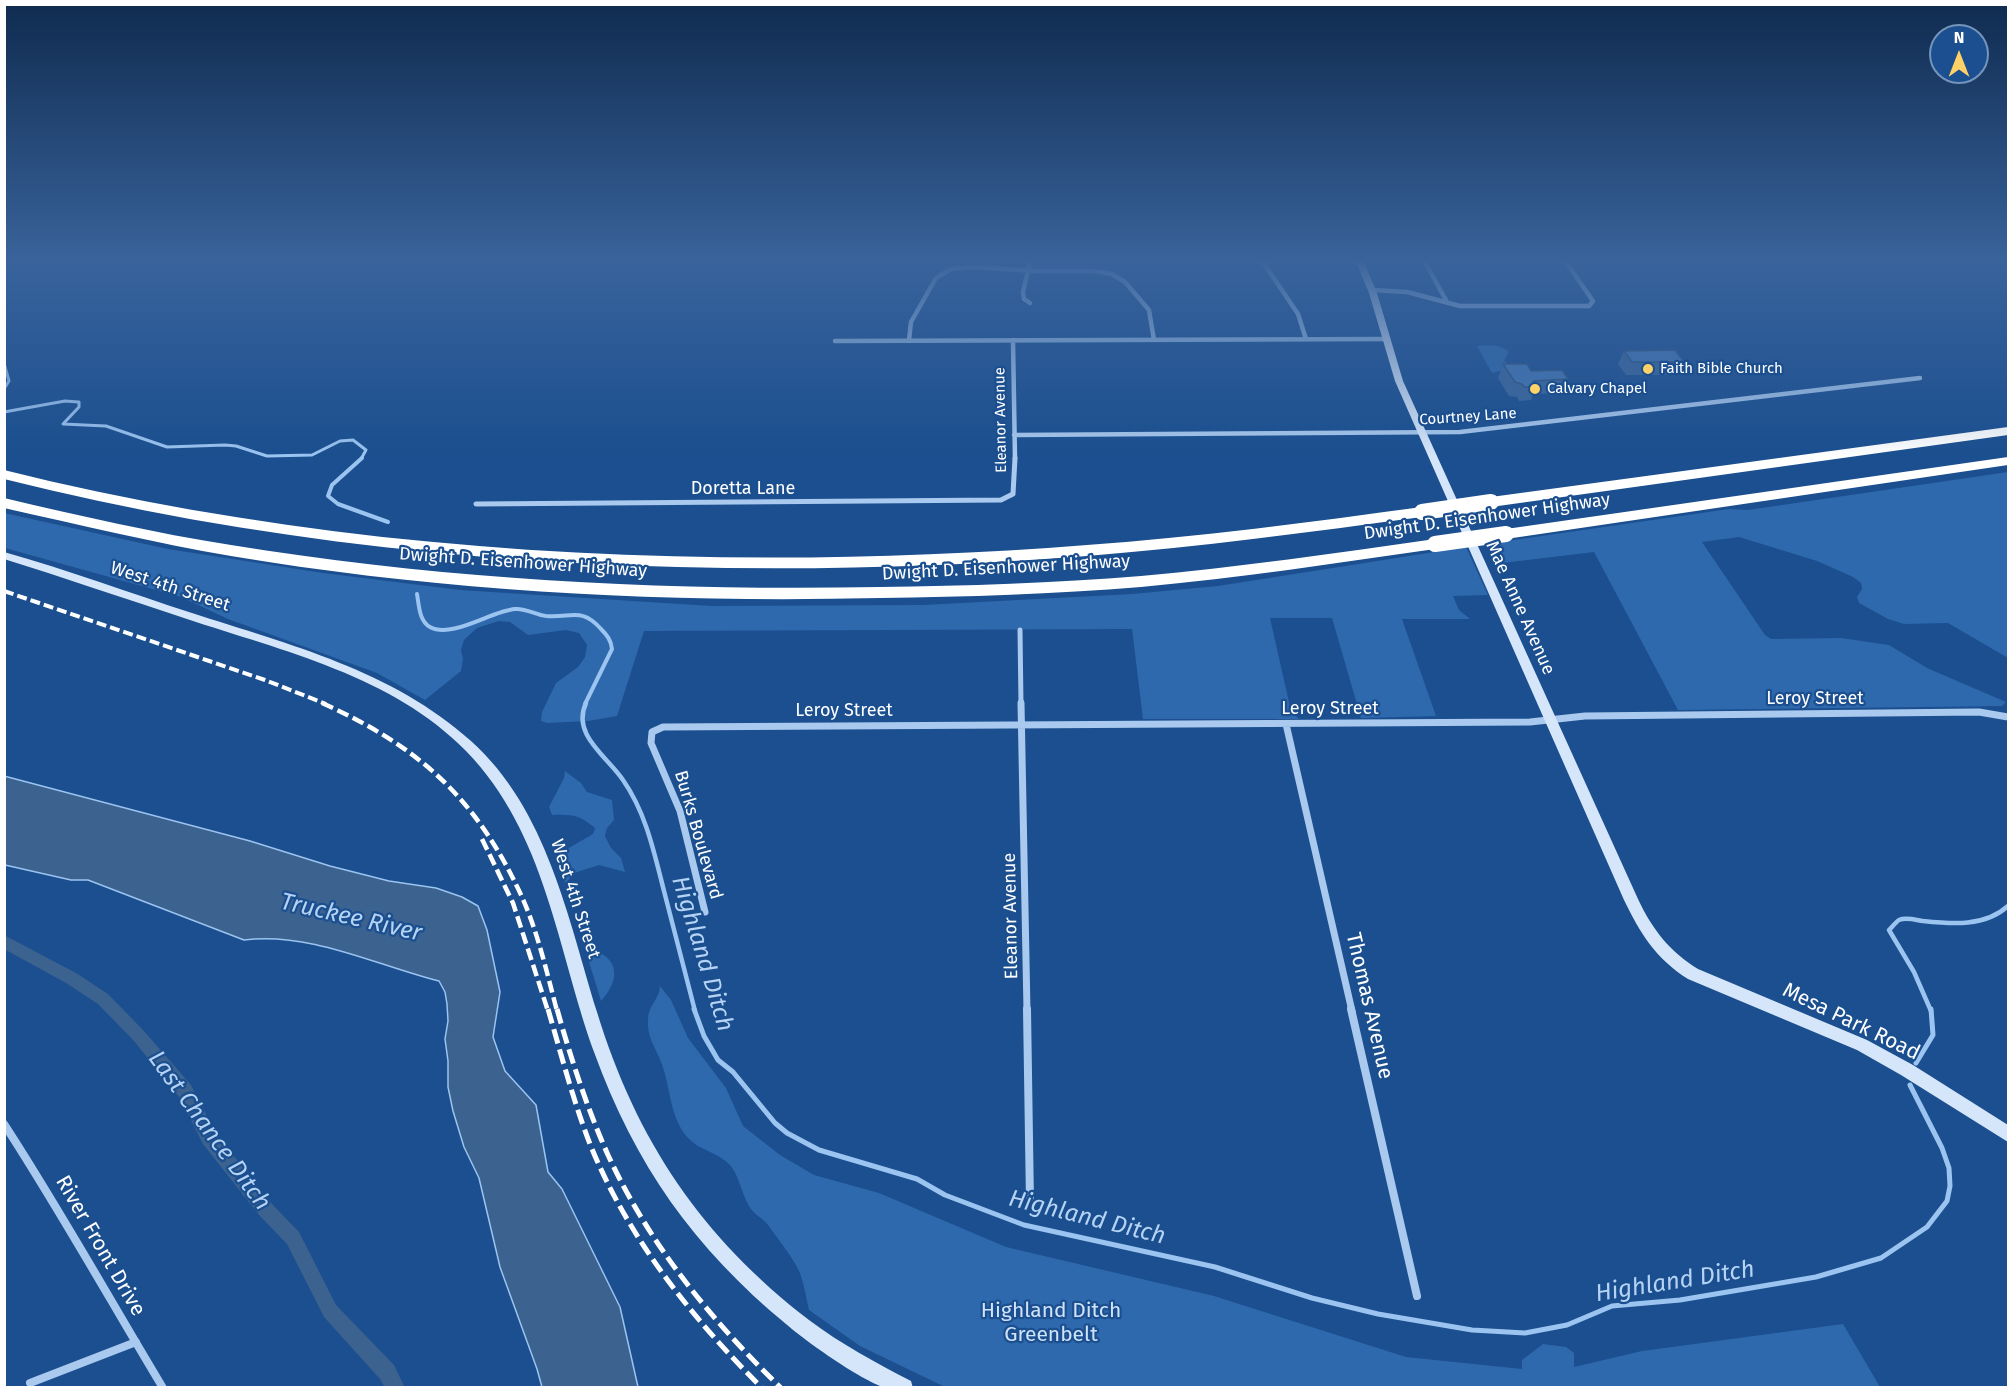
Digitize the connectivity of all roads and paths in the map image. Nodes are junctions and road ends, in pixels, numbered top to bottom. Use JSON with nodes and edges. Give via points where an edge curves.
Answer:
{"nodes":[{"id":1,"x":912,"y":327,"type":"edge"},
{"id":2,"x":1152,"y":327,"type":"edge"},
{"id":3,"x":1302,"y":327,"type":"edge"},
{"id":4,"x":1383,"y":327,"type":"edge"},
{"id":5,"x":1306,"y":339,"type":"junction"},
{"id":6,"x":1386,"y":339,"type":"junction"},
{"id":7,"x":909,"y":340,"type":"junction"},
{"id":8,"x":1013,"y":340,"type":"junction"},
{"id":9,"x":1154,"y":340,"type":"junction"},
{"id":10,"x":835,"y":341,"type":"dead end"},
{"id":11,"x":1920,"y":378,"type":"dead end"},
{"id":12,"x":2008,"y":431,"type":"edge"},
{"id":13,"x":1423,"y":433,"type":"junction"},
{"id":14,"x":1014,"y":435,"type":"junction"},
{"id":15,"x":2008,"y":461,"type":"edge"},
{"id":16,"x":4,"y":474,"type":"edge"},
{"id":17,"x":1009,"y":496,"type":"joint"},
{"id":18,"x":4,"y":503,"type":"edge"},
{"id":19,"x":476,"y":504,"type":"dead end"},
{"id":20,"x":4,"y":555,"type":"edge"},
{"id":21,"x":1020,"y":630,"type":"dead end"},
{"id":22,"x":2008,"y":717,"type":"edge"},
{"id":23,"x":1551,"y":720,"type":"junction"},
{"id":24,"x":1286,"y":724,"type":"junction"},
{"id":25,"x":1022,"y":726,"type":"junction"},
{"id":26,"x":652,"y":732,"type":"joint"},
{"id":27,"x":705,"y":912,"type":"dead end"},
{"id":28,"x":1670,"y":959,"type":"joint"},
{"id":29,"x":4,"y":1124,"type":"edge"},
{"id":30,"x":2008,"y":1134,"type":"edge"},
{"id":31,"x":1030,"y":1203,"type":"dead end"},
{"id":32,"x":1417,"y":1296,"type":"dead end"},
{"id":33,"x":136,"y":1342,"type":"junction"},
{"id":34,"x":30,"y":1383,"type":"dead end"},
{"id":35,"x":163,"y":1388,"type":"edge"},
{"id":36,"x":904,"y":1388,"type":"edge"}],
"edges":[{"from":1,"to":7,"type":"street"},
{"from":2,"to":9,"type":"street"},
{"from":3,"to":5,"type":"street"},
{"from":4,"to":6,"type":"street","name":"Mae Anne Avenue"},
{"from":5,"to":6,"type":"street"},
{"from":5,"to":9,"type":"street"},
{"from":6,"to":13,"type":"street","name":"Mae Anne Avenue","via":[[1399,381]]},
{"from":7,"to":8,"type":"street"},
{"from":7,"to":10,"type":"street"},
{"from":8,"to":9,"type":"street"},
{"from":8,"to":14,"type":"street","name":"Eleanor Avenue"},
{"from":11,"to":13,"type":"street","name":"Courtney Lane"},
{"from":12,"to":16,"type":"highway","name":"Dwight D. Eisenhower Highway","bridge":true,"via":[[1212,539],[1055,553],[879,561],[675,561],[506,552],[298,532],[118,502]]},
{"from":13,"to":14,"type":"street","name":"Courtney Lane"},
{"from":13,"to":23,"type":"street","name":"Mae Anne Avenue"},
{"from":14,"to":17,"type":"street","name":"Eleanor Avenue","via":[[1016,484]]},
{"from":15,"to":18,"type":"highway","name":"Dwight D. Eisenhower Highway","bridge":true,"via":[[1233,571],[1073,586],[856,594],[716,594],[381,572],[196,545]]},
{"from":17,"to":19,"type":"street","name":"Doretta Lane","via":[[966,502]]},
{"from":20,"to":36,"type":"street","name":"West 4th Street","via":[[329,662],[409,700],[469,747],[505,791],[536,843],[601,1052],[628,1116],[662,1177],[716,1247],[750,1282],[825,1344]]},
{"from":21,"to":25,"type":"street","name":"Eleanor Avenue"},
{"from":22,"to":23,"type":"street","name":"Leroy Street","via":[[1967,712],[1585,716]]},
{"from":23,"to":24,"type":"street","name":"Leroy Street"},
{"from":23,"to":28,"type":"street","name":"Mae Anne Avenue","via":[[1638,914],[1653,941]]},
{"from":24,"to":25,"type":"street","name":"Leroy Street"},
{"from":24,"to":32,"type":"street","name":"Thomas Avenue"},
{"from":25,"to":26,"type":"street","name":"Leroy Street","via":[[673,727]]},
{"from":25,"to":31,"type":"street","name":"Eleanor Avenue"},
{"from":26,"to":27,"type":"street","name":"Burks Boulevard","via":[[651,743],[670,783]]},
{"from":28,"to":30,"type":"street","name":"Mesa Park Road","via":[[1693,974],[1872,1050]]},
{"from":29,"to":33,"type":"street","name":"River Front Drive"},
{"from":33,"to":34,"type":"street"},
{"from":33,"to":35,"type":"street","name":"River Front Drive"}]}
